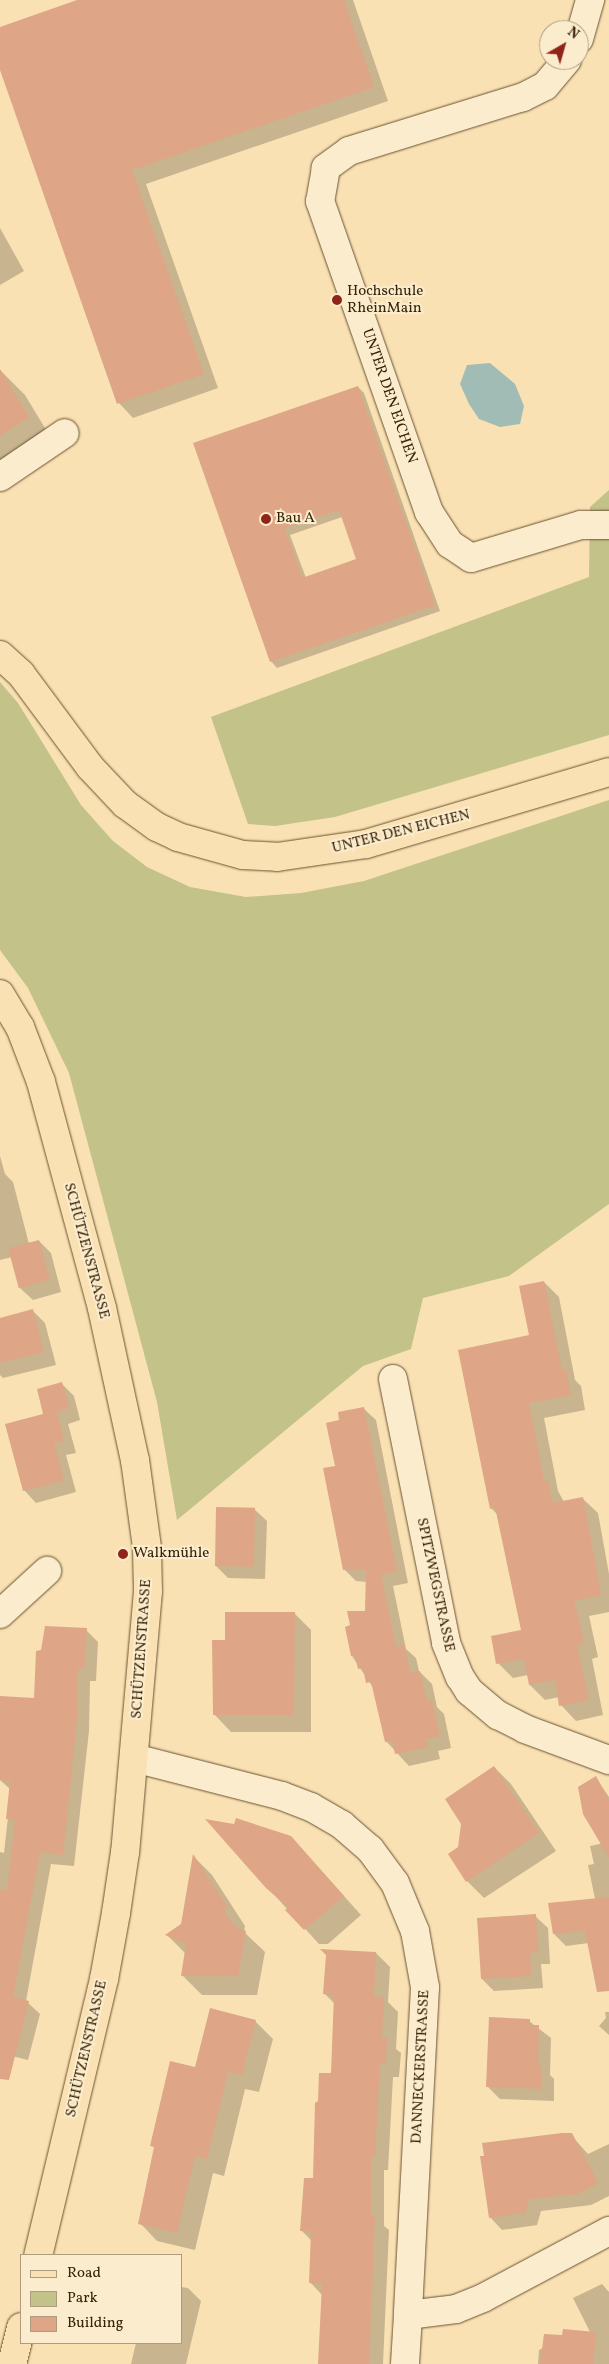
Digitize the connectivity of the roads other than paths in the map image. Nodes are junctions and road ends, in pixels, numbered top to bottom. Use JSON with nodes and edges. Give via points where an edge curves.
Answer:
{"nodes":[{"id":1,"x":590,"y":0,"type":"edge"},
{"id":2,"x":584,"y":20,"type":"edge"},
{"id":3,"x":559,"y":70,"type":"edge"},
{"id":4,"x":66,"y":433,"type":"dead end"},
{"id":5,"x":0,"y":476,"type":"edge"},
{"id":6,"x":609,"y":526,"type":"edge"},
{"id":7,"x":0,"y":655,"type":"edge"},
{"id":8,"x":609,"y":772,"type":"edge"},
{"id":9,"x":0,"y":994,"type":"edge"},
{"id":10,"x":393,"y":1380,"type":"dead end"},
{"id":11,"x":47,"y":1571,"type":"dead end"},
{"id":12,"x":0,"y":1614,"type":"edge"},
{"id":13,"x":134,"y":1758,"type":"junction"},
{"id":14,"x":609,"y":1760,"type":"edge"},
{"id":15,"x":609,"y":2231,"type":"edge"},
{"id":16,"x":38,"y":2254,"type":"edge"},
{"id":17,"x":408,"y":2315,"type":"junction"},
{"id":18,"x":20,"y":2331,"type":"edge"},
{"id":19,"x":12,"y":2364,"type":"edge"},
{"id":20,"x":404,"y":2364,"type":"edge"}],
"edges":[{"from":1,"to":2,"type":"street"},
{"from":3,"to":6,"type":"street","name":"UNTER DEN EICHEN","via":[[545,86],[523,97],[349,151],[326,168],[320,201],[429,512],[450,544],[471,558],[580,525]]},
{"from":4,"to":5,"type":"street"},
{"from":7,"to":8,"type":"main road","name":"UNTER DEN EICHEN","via":[[21,674],[90,767],[125,804],[157,827],[178,837],[243,855],[277,857],[366,844]]},
{"from":9,"to":13,"type":"main road","name":"SCHÜTZENSTRASSE","via":[[20,1026],[41,1082],[102,1308],[136,1467],[147,1548],[148,1591]]},
{"from":10,"to":14,"type":"street","name":"SPITZWEGSTRASSE","via":[[446,1643],[460,1678],[498,1715],[525,1729]]},
{"from":11,"to":12,"type":"street"},
{"from":13,"to":16,"type":"main road","name":"SCHÜTZENSTRASSE","via":[[125,1852],[104,1979]]},
{"from":13,"to":17,"type":"street","name":"DANNECKERSTRASSE","via":[[282,1796],[311,1807],[342,1825],[370,1849],[395,1883],[415,1931],[425,1988]]},
{"from":15,"to":17,"type":"street","via":[[483,2298],[456,2309]]},
{"from":17,"to":20,"type":"street","name":"DANNECKERSTRASSE"},
{"from":18,"to":19,"type":"main road"}]}
